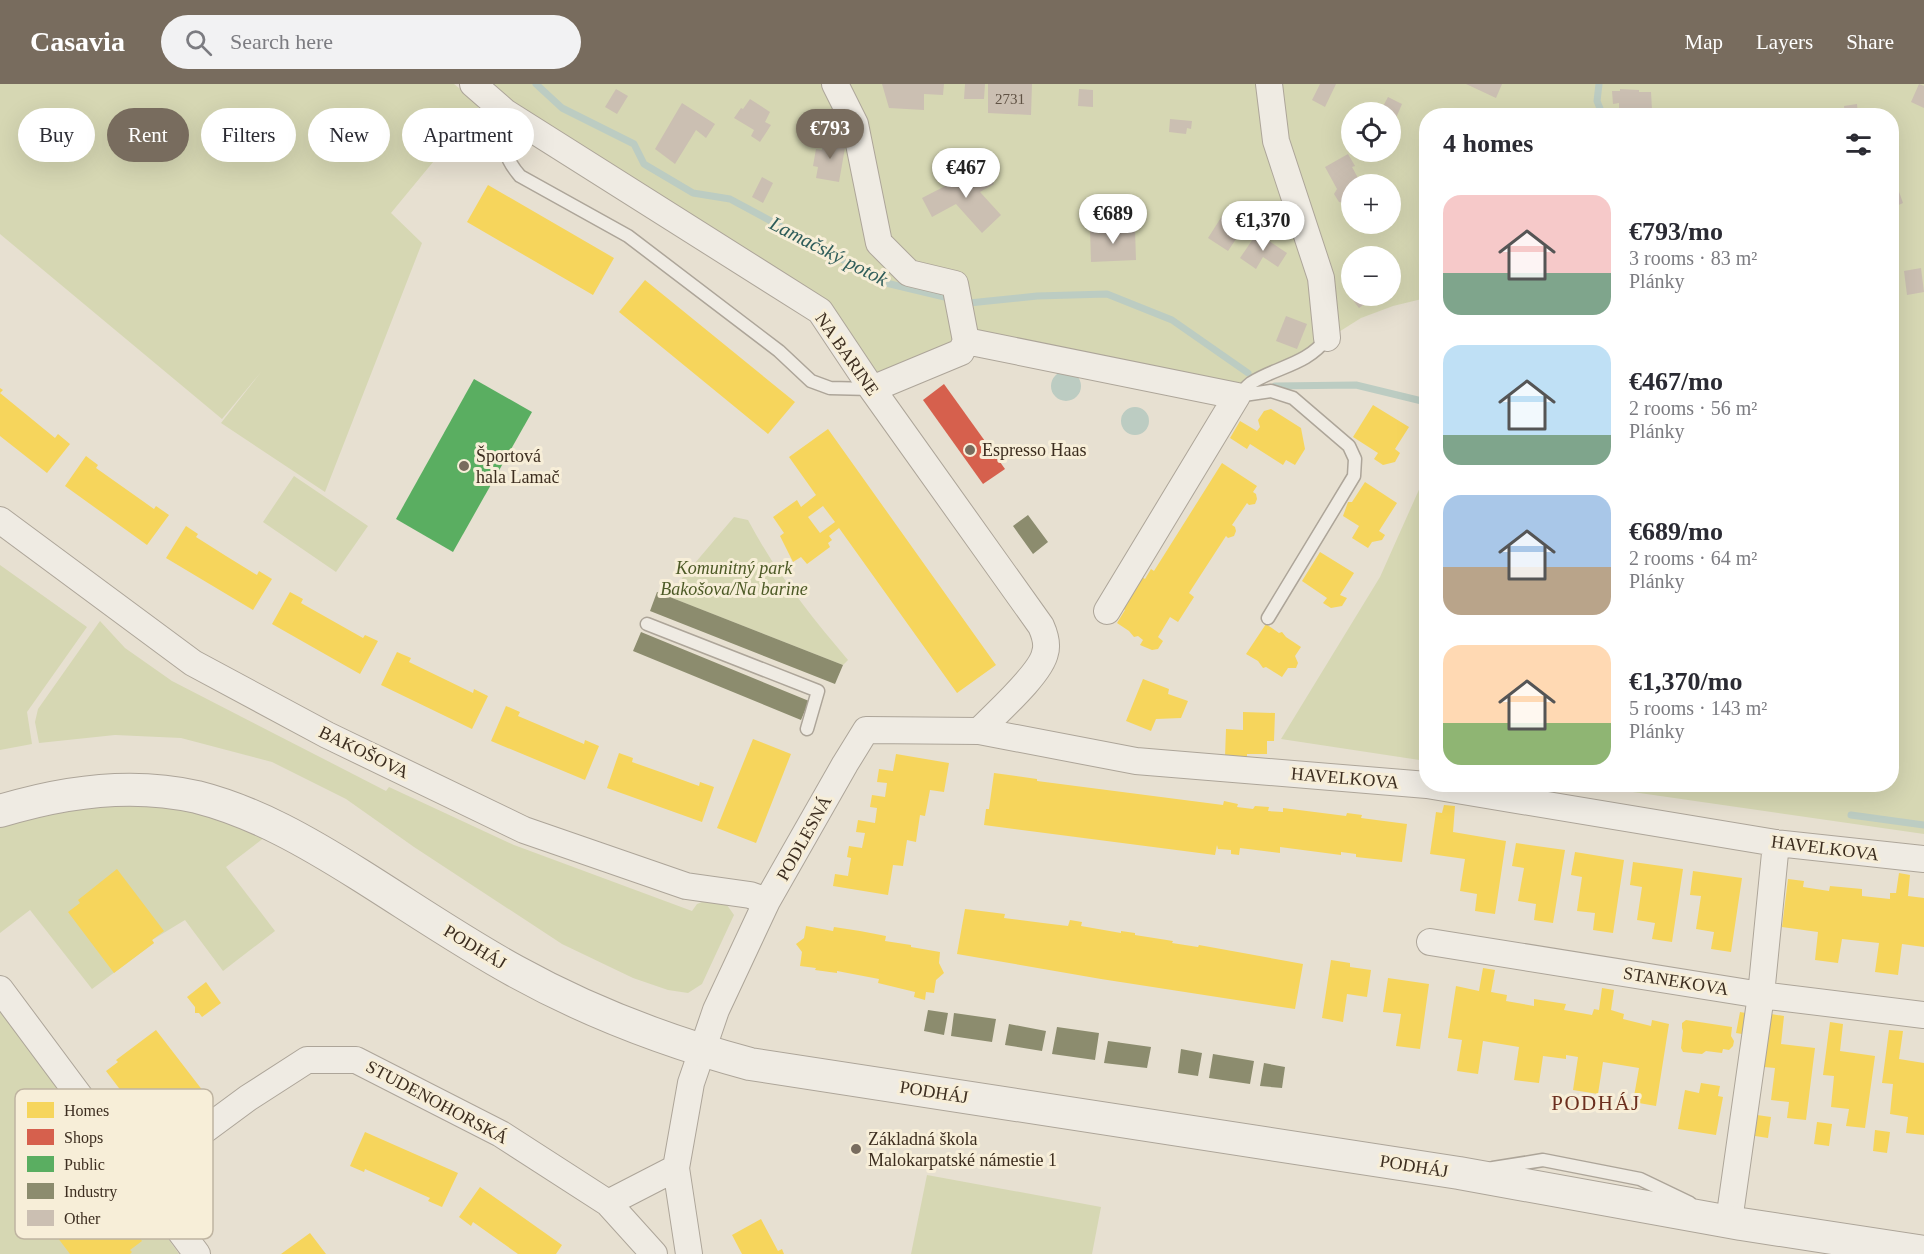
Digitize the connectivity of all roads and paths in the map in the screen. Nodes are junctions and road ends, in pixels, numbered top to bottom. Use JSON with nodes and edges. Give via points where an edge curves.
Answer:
{"nodes":[{"id":1,"x":472,"y":84,"type":"edge"},
{"id":2,"x":1269,"y":84,"type":"edge"},
{"id":3,"x":837,"y":85,"type":"edge"},
{"id":4,"x":500,"y":108,"type":"edge"},
{"id":5,"x":534,"y":130,"type":"edge"},
{"id":6,"x":509,"y":162,"type":"edge"},
{"id":7,"x":1327,"y":338,"type":"joint"},
{"id":8,"x":966,"y":341,"type":"junction"},
{"id":9,"x":872,"y":389,"type":"junction"},
{"id":10,"x":1237,"y":396,"type":"junction"},
{"id":11,"x":0,"y":520,"type":"edge"},
{"id":12,"x":1107,"y":610,"type":"dead end"},
{"id":13,"x":1268,"y":618,"type":"dead end"},
{"id":14,"x":647,"y":624,"type":"dead end"},
{"id":15,"x":807,"y":729,"type":"dead end"},
{"id":16,"x":979,"y":731,"type":"junction"},
{"id":17,"x":1419,"y":784,"type":"edge"},
{"id":18,"x":1470,"y":792,"type":"edge"},
{"id":19,"x":0,"y":811,"type":"edge"},
{"id":20,"x":1776,"y":843,"type":"junction"},
{"id":21,"x":1924,"y":859,"type":"edge"},
{"id":22,"x":767,"y":902,"type":"junction"},
{"id":23,"x":1430,"y":942,"type":"dead end"},
{"id":24,"x":0,"y":989,"type":"edge"},
{"id":25,"x":1761,"y":994,"type":"junction"},
{"id":26,"x":1924,"y":1015,"type":"edge"},
{"id":27,"x":701,"y":1051,"type":"junction"},
{"id":28,"x":75,"y":1089,"type":"edge"},
{"id":29,"x":213,"y":1124,"type":"edge"},
{"id":30,"x":676,"y":1168,"type":"junction"},
{"id":31,"x":608,"y":1203,"type":"junction"},
{"id":32,"x":1729,"y":1221,"type":"junction"},
{"id":33,"x":187,"y":1239,"type":"edge"},
{"id":34,"x":1924,"y":1252,"type":"edge"},
{"id":35,"x":198,"y":1254,"type":"edge"},
{"id":36,"x":654,"y":1254,"type":"edge"},
{"id":37,"x":689,"y":1254,"type":"edge"}],
"edges":[{"from":1,"to":4,"type":"street","name":"NA BARINE"},
{"from":2,"to":7,"type":"street","via":[[1276,141],[1321,278]]},
{"from":3,"to":8,"type":"street","via":[[855,124],[879,243],[909,273],[956,286]]},
{"from":5,"to":9,"type":"street","name":"NA BARINE","via":[[820,311]]},
{"from":6,"to":9,"type":"lane","via":[[520,176],[628,236],[779,351],[811,381],[830,388]]},
{"from":7,"to":10,"type":"lane","via":[[1307,358],[1251,384]]},
{"from":8,"to":9,"type":"street","via":[[962,352]]},
{"from":8,"to":10,"type":"street"},
{"from":9,"to":16,"type":"street","name":"NA BARINE","via":[[1041,626],[1046,639],[1045,654],[1035,672]]},
{"from":10,"to":12,"type":"street"},
{"from":10,"to":13,"type":"lane","via":[[1271,391],[1293,398],[1349,446],[1355,459],[1354,476]]},
{"from":11,"to":22,"type":"street","name":"BAKOŠOVA","via":[[193,663],[327,735],[524,830],[686,886],[740,893]]},
{"from":14,"to":15,"type":"lane","via":[[818,691]]},
{"from":16,"to":17,"type":"street","name":"HAVELKOVA","via":[[1136,760]]},
{"from":16,"to":22,"type":"street","name":"PODLESNÁ","via":[[866,730]]},
{"from":18,"to":20,"type":"street","name":"HAVELKOVA"},
{"from":19,"to":27,"type":"street","name":"PODHÁJ","via":[[56,796],[111,791],[160,792],[225,805],[315,847],[515,971],[607,1015]]},
{"from":20,"to":21,"type":"street","name":"HAVELKOVA"},
{"from":20,"to":25,"type":"street"},
{"from":22,"to":27,"type":"street","name":"PODLESNÁ"},
{"from":23,"to":25,"type":"street","name":"STANEKOVA"},
{"from":24,"to":28,"type":"street"},
{"from":25,"to":26,"type":"street","name":"STANEKOVA"},
{"from":25,"to":32,"type":"street"},
{"from":27,"to":30,"type":"street","via":[[691,1083]]},
{"from":27,"to":32,"type":"street","name":"PODHÁJ","via":[[750,1064],[1459,1173]]},
{"from":29,"to":31,"type":"street","name":"STUDENOHORSKÁ","via":[[307,1060],[356,1060],[501,1134]]},
{"from":30,"to":31,"type":"street"},
{"from":30,"to":37,"type":"street"},
{"from":31,"to":36,"type":"street","name":"STUDENOHORSKÁ"},
{"from":32,"to":34,"type":"street","name":"PODHÁJ"},
{"from":33,"to":35,"type":"street"}]}
